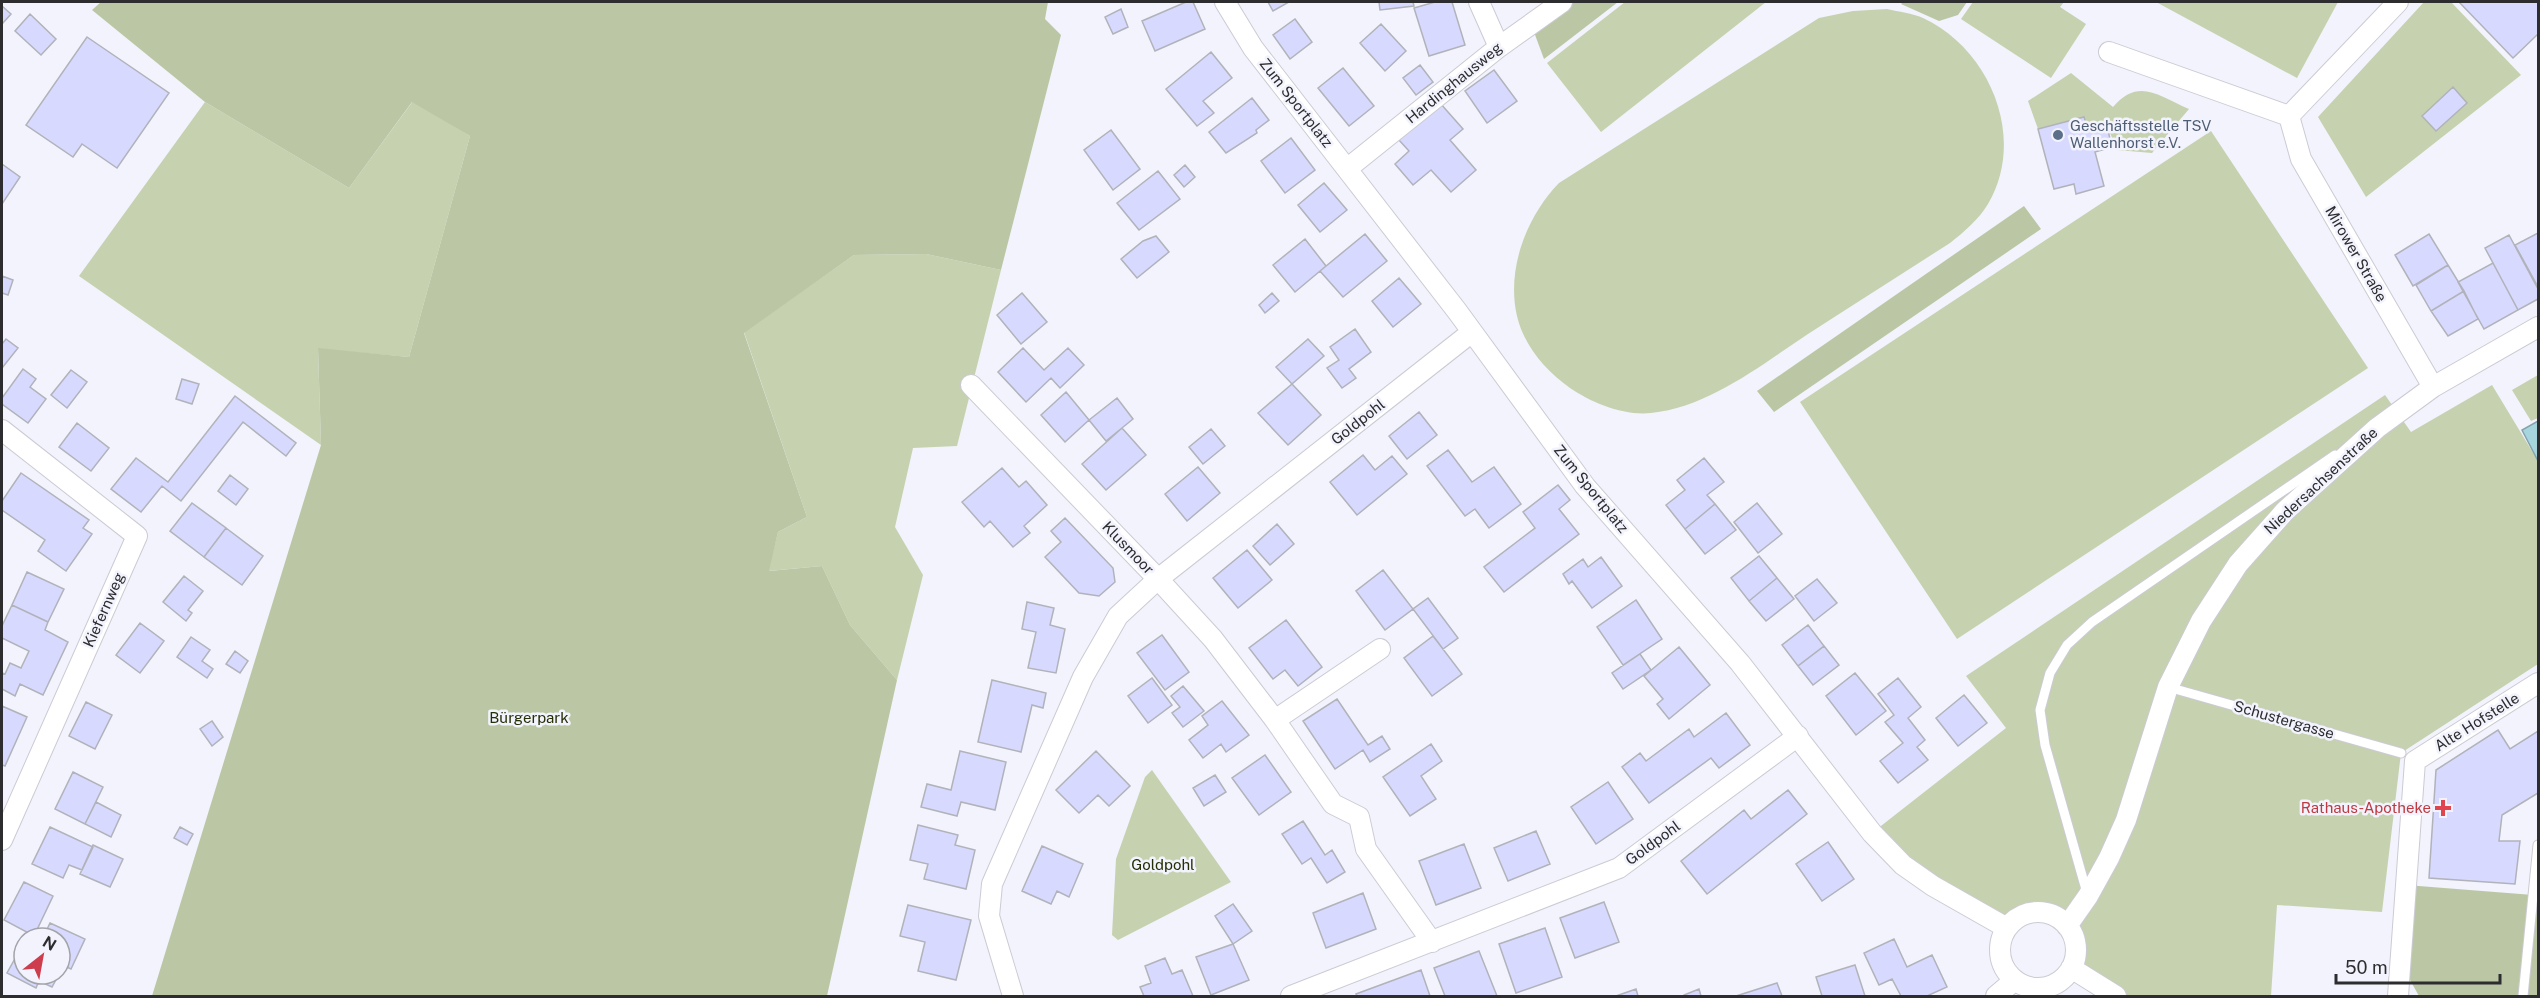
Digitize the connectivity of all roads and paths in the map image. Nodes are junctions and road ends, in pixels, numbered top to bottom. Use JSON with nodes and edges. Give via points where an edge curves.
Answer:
{"nodes":[{"id":1,"x":1225,"y":2,"type":"edge"},
{"id":2,"x":1479,"y":2,"type":"edge"},
{"id":3,"x":1562,"y":2,"type":"edge"},
{"id":4,"x":2398,"y":2,"type":"edge"},
{"id":5,"x":1499,"y":47,"type":"junction"},
{"id":6,"x":2109,"y":52,"type":"dead end"},
{"id":7,"x":2289,"y":116,"type":"junction"},
{"id":8,"x":1348,"y":168,"type":"junction"},
{"id":9,"x":1472,"y":332,"type":"junction"},
{"id":10,"x":2536,"y":334,"type":"edge"},
{"id":11,"x":971,"y":386,"type":"dead end"},
{"id":12,"x":2433,"y":387,"type":"junction"},
{"id":13,"x":2,"y":430,"type":"edge"},
{"id":14,"x":1158,"y":579,"type":"junction"},
{"id":15,"x":1380,"y":649,"type":"dead end"},
{"id":16,"x":2538,"y":683,"type":"edge"},
{"id":17,"x":2168,"y":687,"type":"junction"},
{"id":18,"x":1275,"y":720,"type":"junction"},
{"id":19,"x":1798,"y":736,"type":"junction"},
{"id":20,"x":2408,"y":757,"type":"junction"},
{"id":21,"x":2,"y":840,"type":"edge"},
{"id":22,"x":2538,"y":847,"type":"edge"},
{"id":23,"x":2538,"y":880,"type":"edge"},
{"id":24,"x":2533,"y":895,"type":"junction"},
{"id":25,"x":2088,"y":896,"type":"junction"},
{"id":26,"x":2067,"y":926,"type":"junction"},
{"id":27,"x":2007,"y":928,"type":"junction"},
{"id":28,"x":1432,"y":942,"type":"junction"},
{"id":29,"x":2072,"y":968,"type":"junction"},
{"id":30,"x":2015,"y":980,"type":"junction"},
{"id":31,"x":1013,"y":996,"type":"edge"},
{"id":32,"x":1291,"y":996,"type":"edge"},
{"id":33,"x":1996,"y":996,"type":"edge"},
{"id":34,"x":2116,"y":996,"type":"edge"},
{"id":35,"x":2398,"y":996,"type":"edge"},
{"id":36,"x":2523,"y":996,"type":"edge"}],
"edges":[{"from":1,"to":8,"type":"street","name":"Zum Sportplatz","via":[[1252,48]]},
{"from":2,"to":5,"type":"street"},
{"from":3,"to":5,"type":"street","name":"Hardinghausweg"},
{"from":4,"to":7,"type":"street"},
{"from":5,"to":8,"type":"street","name":"Hardinghausweg"},
{"from":6,"to":7,"type":"street"},
{"from":7,"to":12,"type":"street","name":"Mirower Straße","via":[[2301,159]]},
{"from":8,"to":9,"type":"street","name":"Zum Sportplatz"},
{"from":9,"to":14,"type":"street","name":"Goldpohl"},
{"from":9,"to":19,"type":"street","name":"Zum Sportplatz","via":[[1585,486],[1740,663]]},
{"from":10,"to":12,"type":"street","name":"Niedersachsenstraße"},
{"from":11,"to":14,"type":"street","name":"Klusmoor"},
{"from":12,"to":17,"type":"street","name":"Niedersachsenstraße","via":[[2345,456],[2285,511],[2238,564],[2201,621]]},
{"from":12,"to":25,"type":"lane","via":[[2092,622],[2067,645],[2050,673],[2040,710],[2045,746]]},
{"from":13,"to":21,"type":"street","name":"Kiefernweg","via":[[137,536]]},
{"from":14,"to":18,"type":"street","name":"Klusmoor","via":[[1213,639]]},
{"from":14,"to":31,"type":"street","name":"Goldpohl","via":[[1118,616],[1083,677],[992,884],[989,916]]},
{"from":15,"to":18,"type":"street"},
{"from":16,"to":20,"type":"street","name":"Alte Hofstelle"},
{"from":17,"to":20,"type":"lane","name":"Schustergasse"},
{"from":17,"to":25,"type":"street","name":"Niedersachsenstraße","via":[[2126,820]]},
{"from":18,"to":28,"type":"street","name":"Klusmoor","via":[[1333,804],[1359,817],[1366,849]]},
{"from":19,"to":27,"type":"street","name":"Zum Sportplatz","via":[[1872,832],[1903,865]]},
{"from":19,"to":28,"type":"street","name":"Goldpohl","via":[[1619,868]]},
{"from":20,"to":35,"type":"street"},
{"from":22,"to":24,"type":"lane"},
{"from":23,"to":24,"type":"lane"},
{"from":24,"to":36,"type":"lane"},
{"from":25,"to":26,"type":"street","name":"Niedersachsenstraße"},
{"from":26,"to":27,"type":"street","via":[[2051,915],[2033,913],[2016,919]]},
{"from":26,"to":29,"type":"street","via":[[2076,953]]},
{"from":27,"to":30,"type":"street","via":[[2000,950],[2007,972]]},
{"from":28,"to":32,"type":"street","name":"Goldpohl"},
{"from":29,"to":30,"type":"street","via":[[2046,987],[2027,987]]},
{"from":29,"to":34,"type":"street"},
{"from":30,"to":33,"type":"street"}]}
